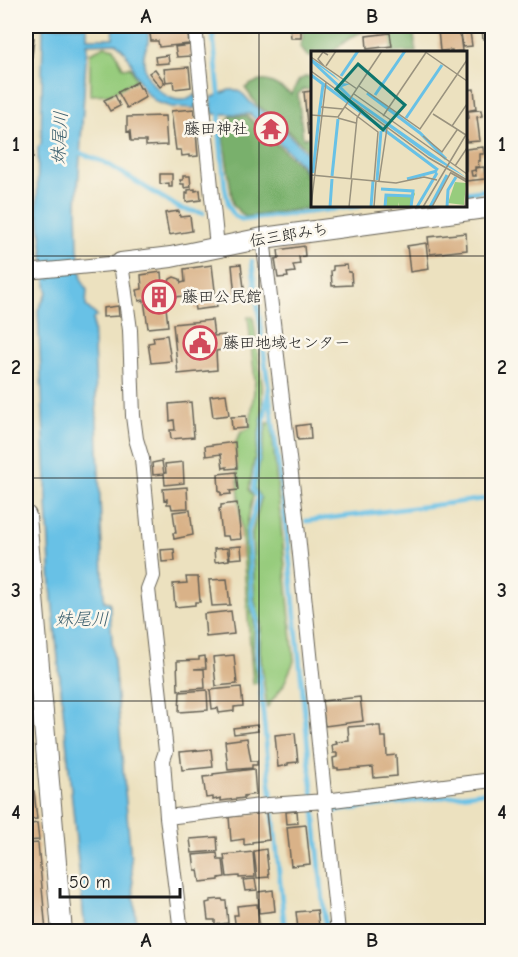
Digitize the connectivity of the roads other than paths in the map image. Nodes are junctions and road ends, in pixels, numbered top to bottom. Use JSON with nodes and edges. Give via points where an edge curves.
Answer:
{"nodes":[{"id":1,"x":195,"y":26,"type":"edge"},
{"id":2,"x":492,"y":207,"type":"edge"},
{"id":3,"x":263,"y":238,"type":"junction"},
{"id":4,"x":216,"y":247,"type":"junction"},
{"id":5,"x":121,"y":263,"type":"junction"},
{"id":6,"x":30,"y":271,"type":"edge"},
{"id":7,"x":26,"y":516,"type":"edge"},
{"id":8,"x":492,"y":780,"type":"edge"},
{"id":9,"x":321,"y":805,"type":"junction"},
{"id":10,"x":167,"y":817,"type":"junction"},
{"id":11,"x":62,"y":932,"type":"edge"},
{"id":12,"x":181,"y":932,"type":"edge"},
{"id":13,"x":338,"y":932,"type":"edge"}],
"edges":[{"from":1,"to":4,"type":"street"},
{"from":2,"to":3,"type":"main road","name":"伝三郎みち"},
{"from":3,"to":4,"type":"main road","name":"伝三郎みち"},
{"from":3,"to":9,"type":"street","via":[[297,525]]},
{"from":4,"to":5,"type":"main road","name":"伝三郎みち"},
{"from":5,"to":6,"type":"street"},
{"from":5,"to":10,"type":"street","via":[[130,330],[133,416],[142,459],[153,576],[148,589],[166,751],[163,759]]},
{"from":7,"to":11,"type":"main road"},
{"from":8,"to":9,"type":"street"},
{"from":9,"to":10,"type":"street","via":[[273,805]]},
{"from":9,"to":13,"type":"street"},
{"from":10,"to":12,"type":"street"}]}
